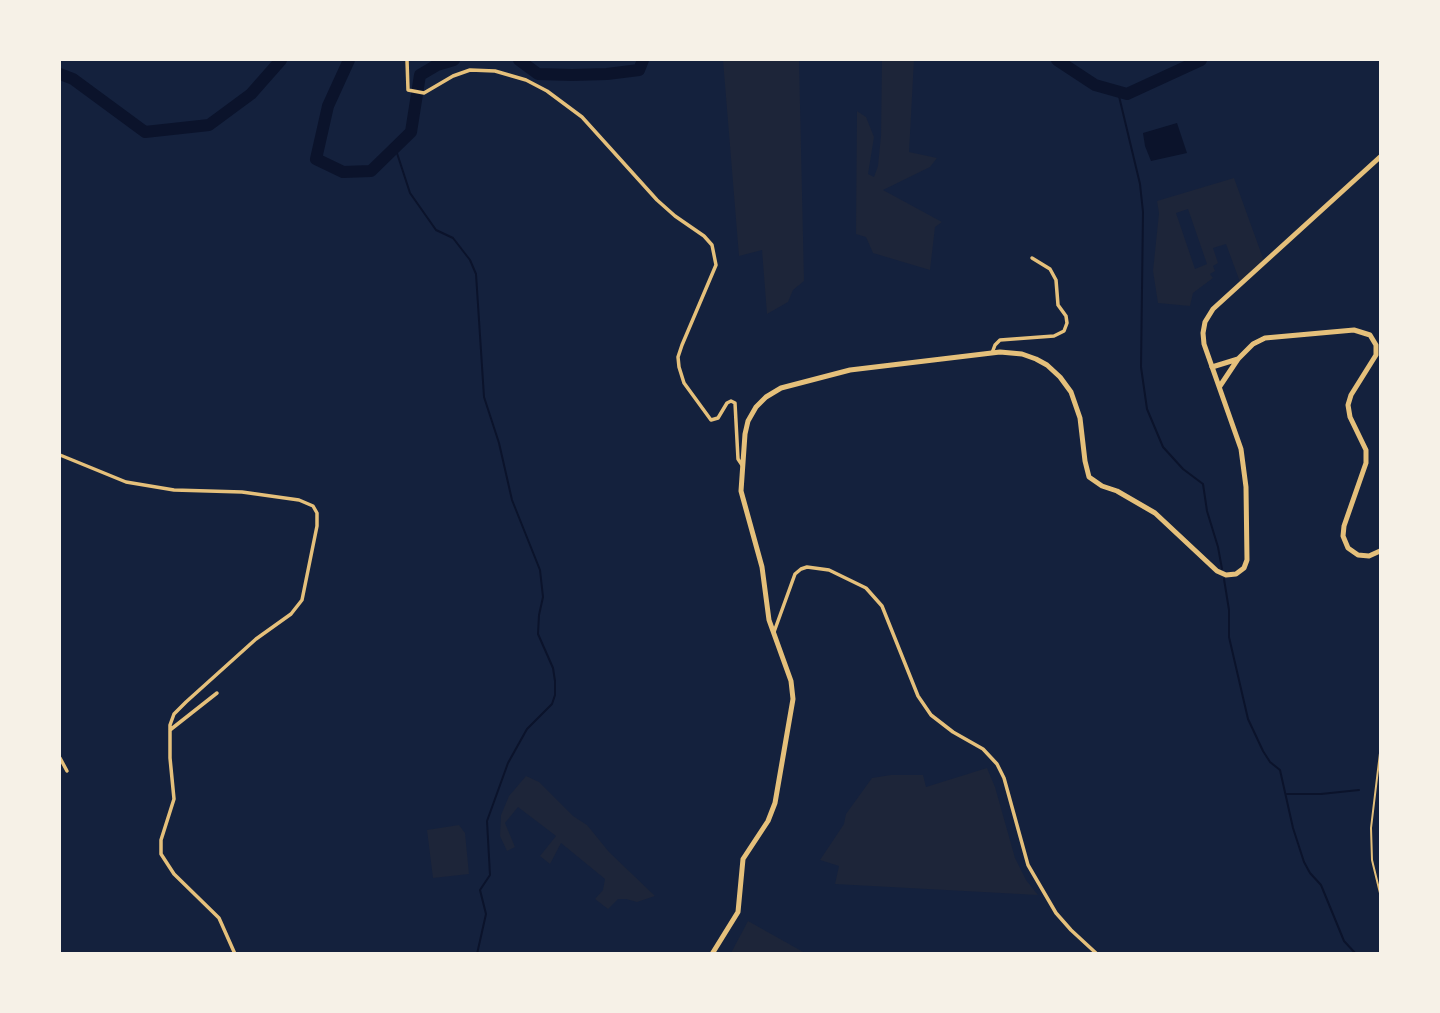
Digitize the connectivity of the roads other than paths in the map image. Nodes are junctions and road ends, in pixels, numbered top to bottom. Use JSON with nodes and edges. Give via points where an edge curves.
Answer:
{"nodes":[{"id":1,"x":407,"y":60,"type":"edge"},
{"id":2,"x":1381,"y":157,"type":"edge"},
{"id":3,"x":1032,"y":258,"type":"dead end"},
{"id":4,"x":992,"y":353,"type":"junction"},
{"id":5,"x":1238,"y":359,"type":"junction"},
{"id":6,"x":1212,"y":367,"type":"junction"},
{"id":7,"x":1220,"y":386,"type":"junction"},
{"id":8,"x":60,"y":455,"type":"edge"},
{"id":9,"x":742,"y":465,"type":"junction"},
{"id":10,"x":1381,"y":551,"type":"edge"},
{"id":11,"x":774,"y":633,"type":"junction"},
{"id":12,"x":217,"y":693,"type":"dead end"},
{"id":13,"x":170,"y":730,"type":"junction"},
{"id":14,"x":60,"y":758,"type":"edge"},
{"id":15,"x":67,"y":771,"type":"dead end"},
{"id":16,"x":235,"y":954,"type":"edge"},
{"id":17,"x":712,"y":954,"type":"edge"},
{"id":18,"x":1097,"y":954,"type":"edge"}],
"edges":[{"from":1,"to":9,"type":"street","via":[[408,90],[424,93],[470,70],[495,71],[547,90],[582,117],[657,200],[712,245],[716,265],[682,345],[679,368],[684,383],[711,420],[718,418],[727,403],[735,403]]},
{"from":2,"to":6,"type":"main road","via":[[1213,309],[1203,332]]},
{"from":3,"to":4,"type":"street","via":[[1050,268],[1056,280],[1058,305],[1066,316],[1064,331],[1054,336],[1000,340]]},
{"from":4,"to":7,"type":"main road","via":[[1022,354],[1047,365],[1060,377],[1080,418],[1089,477],[1155,513],[1217,571],[1231,575],[1247,560],[1246,487],[1241,449]]},
{"from":4,"to":9,"type":"main road","via":[[850,370],[781,387],[753,412]]},
{"from":5,"to":6,"type":"main road"},
{"from":5,"to":7,"type":"main road"},
{"from":5,"to":10,"type":"main road","via":[[1265,338],[1354,330],[1366,332],[1373,340],[1376,355],[1349,401],[1366,463],[1343,533],[1348,548],[1358,555]]},
{"from":6,"to":7,"type":"main road"},
{"from":8,"to":13,"type":"street","via":[[126,482],[299,500],[317,513],[302,600],[186,702],[174,714]]},
{"from":9,"to":11,"type":"main road","via":[[741,491]]},
{"from":11,"to":17,"type":"main road","via":[[793,699],[775,803],[743,859],[738,912]]},
{"from":11,"to":18,"type":"street","via":[[795,574],[801,569],[829,570],[866,588],[882,606],[918,696],[931,715],[983,749],[997,764],[1028,864],[1056,913]]},
{"from":12,"to":13,"type":"street"},
{"from":13,"to":16,"type":"street","via":[[174,799],[161,854],[174,874],[219,918]]},
{"from":14,"to":15,"type":"street"}]}
